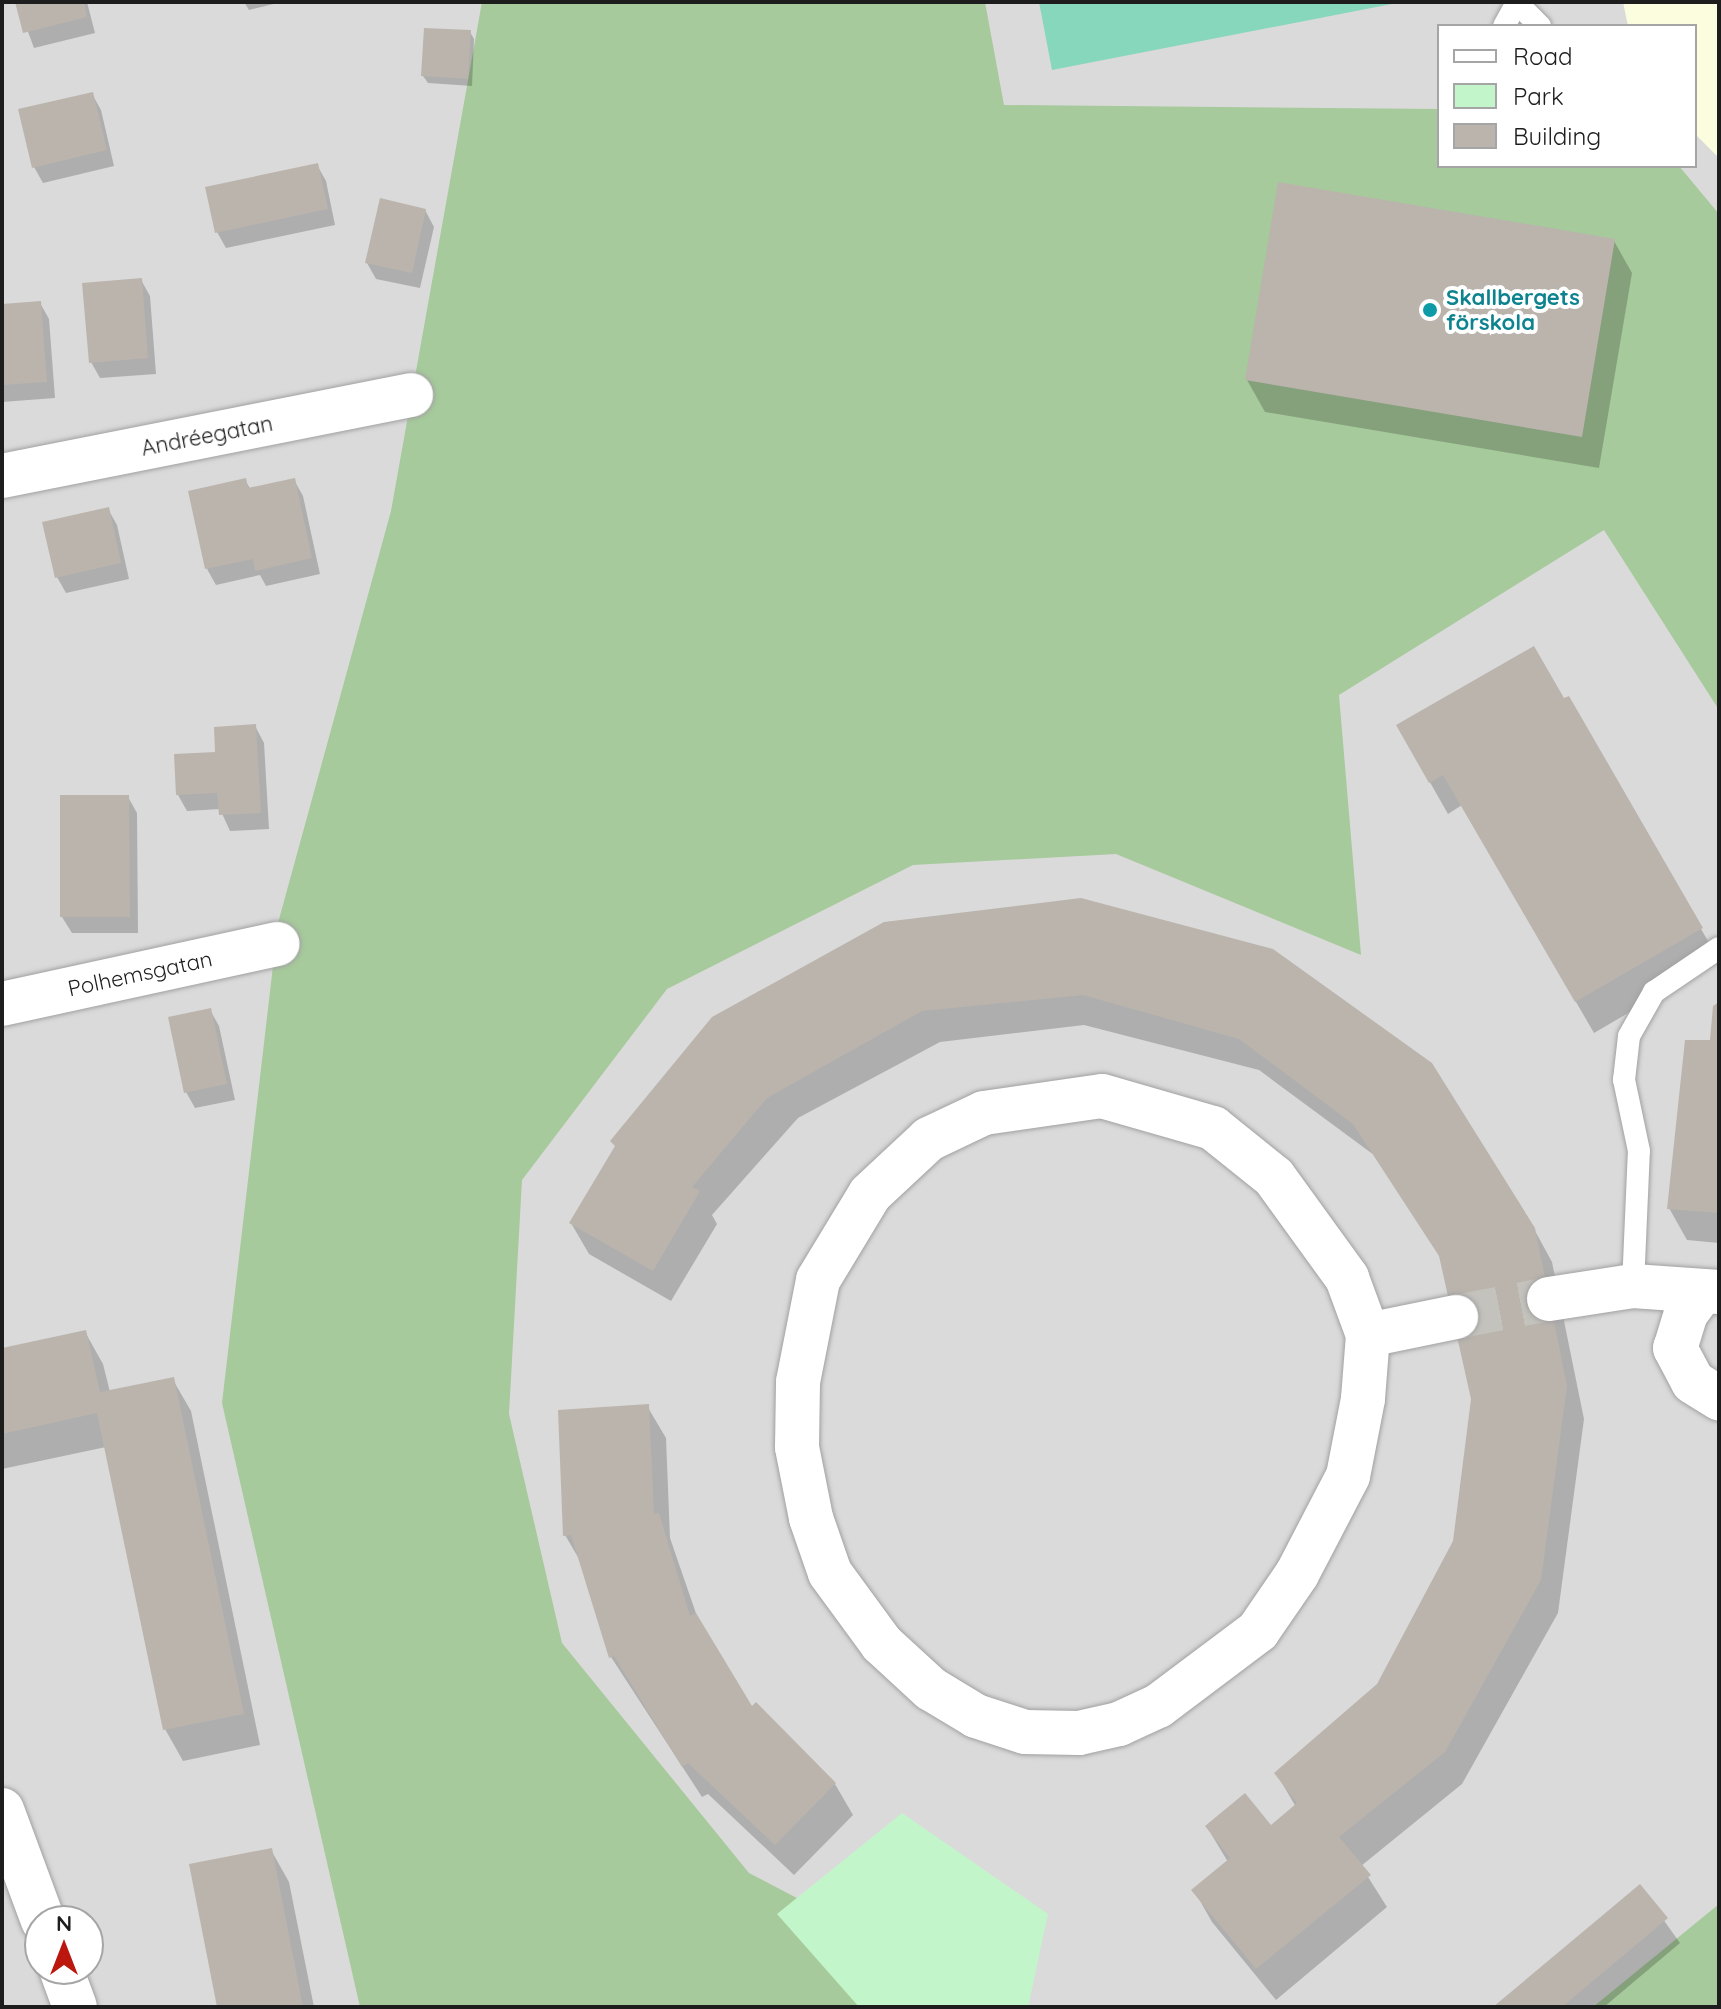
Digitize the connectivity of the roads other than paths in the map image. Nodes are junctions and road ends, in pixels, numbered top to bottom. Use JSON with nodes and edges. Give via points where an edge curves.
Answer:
{"nodes":[{"id":1,"x":1516,"y":3,"type":"edge"},
{"id":2,"x":1505,"y":24,"type":"edge"},
{"id":3,"x":1538,"y":24,"type":"edge"},
{"id":4,"x":411,"y":395,"type":"dead end"},
{"id":5,"x":2,"y":476,"type":"edge"},
{"id":6,"x":278,"y":944,"type":"dead end"},
{"id":7,"x":1719,"y":948,"type":"edge"},
{"id":8,"x":2,"y":1004,"type":"edge"},
{"id":9,"x":1633,"y":1286,"type":"junction"},
{"id":10,"x":1710,"y":1292,"type":"edge"},
{"id":11,"x":1549,"y":1299,"type":"tunnel mouth"},
{"id":12,"x":1456,"y":1317,"type":"tunnel mouth"},
{"id":13,"x":1368,"y":1335,"type":"junction"},
{"id":14,"x":1719,"y":1398,"type":"edge"},
{"id":15,"x":2,"y":1810,"type":"edge"},
{"id":16,"x":37,"y":1905,"type":"edge"},
{"id":17,"x":67,"y":1985,"type":"edge"},
{"id":18,"x":75,"y":2007,"type":"edge"}],
"edges":[{"from":1,"to":2,"type":"lane"},
{"from":1,"to":3,"type":"lane"},
{"from":4,"to":5,"type":"street","name":"Andréegatan"},
{"from":6,"to":8,"type":"street","name":"Polhemsgatan"},
{"from":7,"to":9,"type":"lane","via":[[1654,992],[1629,1036],[1624,1080],[1639,1151]]},
{"from":9,"to":10,"type":"street"},
{"from":9,"to":11,"type":"street"},
{"from":10,"to":14,"type":"street","via":[[1686,1313],[1675,1348],[1693,1382]]},
{"from":12,"to":13,"type":"street"},
{"from":13,"to":13,"type":"street","via":[[1347,1278],[1317,1233],[1274,1177],[1213,1128],[1102,1096],[984,1113],[929,1139],[870,1194],[818,1280],[798,1382],[797,1447],[811,1518],[830,1573],[882,1644],[931,1689],[976,1716],[1025,1732],[1079,1733],[1119,1724],[1158,1706],[1258,1631],[1297,1574],[1348,1476]]},
{"from":15,"to":16,"type":"street"},
{"from":17,"to":18,"type":"street"}]}
